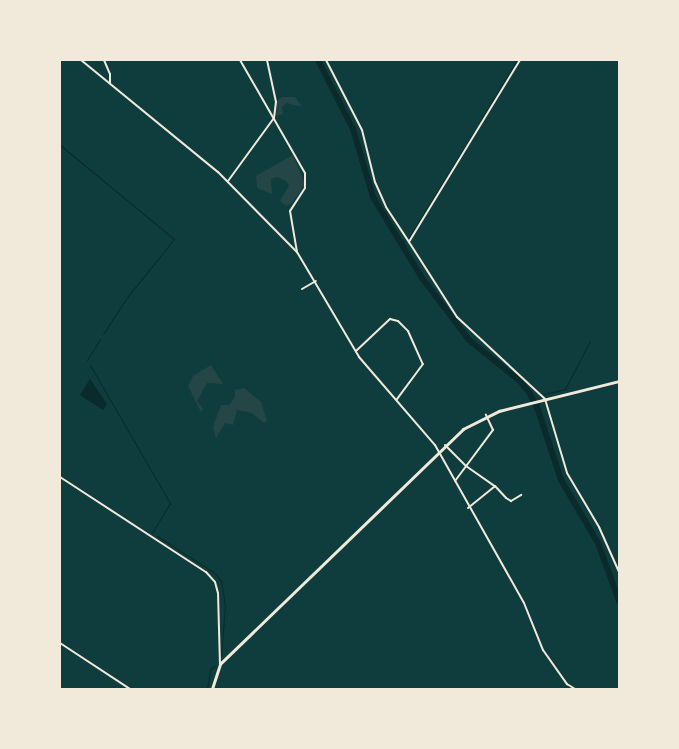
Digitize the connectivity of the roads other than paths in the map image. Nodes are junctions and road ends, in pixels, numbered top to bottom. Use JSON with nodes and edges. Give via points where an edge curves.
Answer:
{"nodes":[{"id":1,"x":81,"y":60,"type":"edge"},
{"id":2,"x":104,"y":60,"type":"edge"},
{"id":3,"x":240,"y":60,"type":"edge"},
{"id":4,"x":267,"y":60,"type":"edge"},
{"id":5,"x":326,"y":60,"type":"edge"},
{"id":6,"x":520,"y":60,"type":"edge"},
{"id":7,"x":110,"y":84,"type":"junction"},
{"id":8,"x":274,"y":118,"type":"junction"},
{"id":9,"x":228,"y":181,"type":"junction"},
{"id":10,"x":409,"y":242,"type":"junction"},
{"id":11,"x":297,"y":252,"type":"junction"},
{"id":12,"x":316,"y":281,"type":"junction"},
{"id":13,"x":302,"y":289,"type":"dead end"},
{"id":14,"x":356,"y":351,"type":"junction"},
{"id":15,"x":619,"y":381,"type":"edge"},
{"id":16,"x":396,"y":400,"type":"junction"},
{"id":17,"x":544,"y":400,"type":"junction"},
{"id":18,"x":486,"y":415,"type":"junction"},
{"id":19,"x":445,"y":445,"type":"junction"},
{"id":20,"x":438,"y":451,"type":"junction"},
{"id":21,"x":466,"y":465,"type":"junction"},
{"id":22,"x":60,"y":477,"type":"edge"},
{"id":23,"x":454,"y":482,"type":"junction"},
{"id":24,"x":495,"y":486,"type":"junction"},
{"id":25,"x":521,"y":495,"type":"dead end"},
{"id":26,"x":468,"y":508,"type":"junction"},
{"id":27,"x":619,"y":572,"type":"edge"},
{"id":28,"x":60,"y":643,"type":"edge"},
{"id":29,"x":220,"y":664,"type":"junction"},
{"id":30,"x":130,"y":689,"type":"edge"},
{"id":31,"x":212,"y":689,"type":"edge"},
{"id":32,"x":575,"y":689,"type":"edge"}],
"edges":[{"from":1,"to":7,"type":"street"},
{"from":2,"to":7,"type":"street"},
{"from":3,"to":8,"type":"street"},
{"from":4,"to":8,"type":"street","via":[[276,102]]},
{"from":5,"to":10,"type":"street","via":[[362,130],[375,182],[386,207]]},
{"from":6,"to":10,"type":"street"},
{"from":7,"to":9,"type":"street"},
{"from":8,"to":9,"type":"street"},
{"from":8,"to":11,"type":"street","via":[[307,177],[305,188],[290,211]]},
{"from":9,"to":11,"type":"street"},
{"from":10,"to":17,"type":"street","via":[[457,317]]},
{"from":11,"to":12,"type":"street"},
{"from":12,"to":13,"type":"street"},
{"from":12,"to":14,"type":"street"},
{"from":14,"to":16,"type":"street"},
{"from":14,"to":16,"type":"street","via":[[390,319],[408,330],[423,364]]},
{"from":15,"to":17,"type":"street"},
{"from":16,"to":20,"type":"street"},
{"from":17,"to":18,"type":"street"},
{"from":17,"to":27,"type":"street","via":[[567,473],[599,526]]},
{"from":18,"to":19,"type":"street"},
{"from":18,"to":21,"type":"street","via":[[493,430]]},
{"from":19,"to":20,"type":"street"},
{"from":19,"to":21,"type":"street"},
{"from":20,"to":23,"type":"street"},
{"from":20,"to":29,"type":"street"},
{"from":21,"to":23,"type":"street"},
{"from":21,"to":24,"type":"street"},
{"from":22,"to":29,"type":"street","via":[[206,572],[215,582]]},
{"from":23,"to":26,"type":"street"},
{"from":24,"to":25,"type":"street","via":[[511,501]]},
{"from":24,"to":26,"type":"street"},
{"from":26,"to":32,"type":"street","via":[[524,602],[542,650],[567,684]]},
{"from":28,"to":30,"type":"street"},
{"from":29,"to":31,"type":"street"}]}
